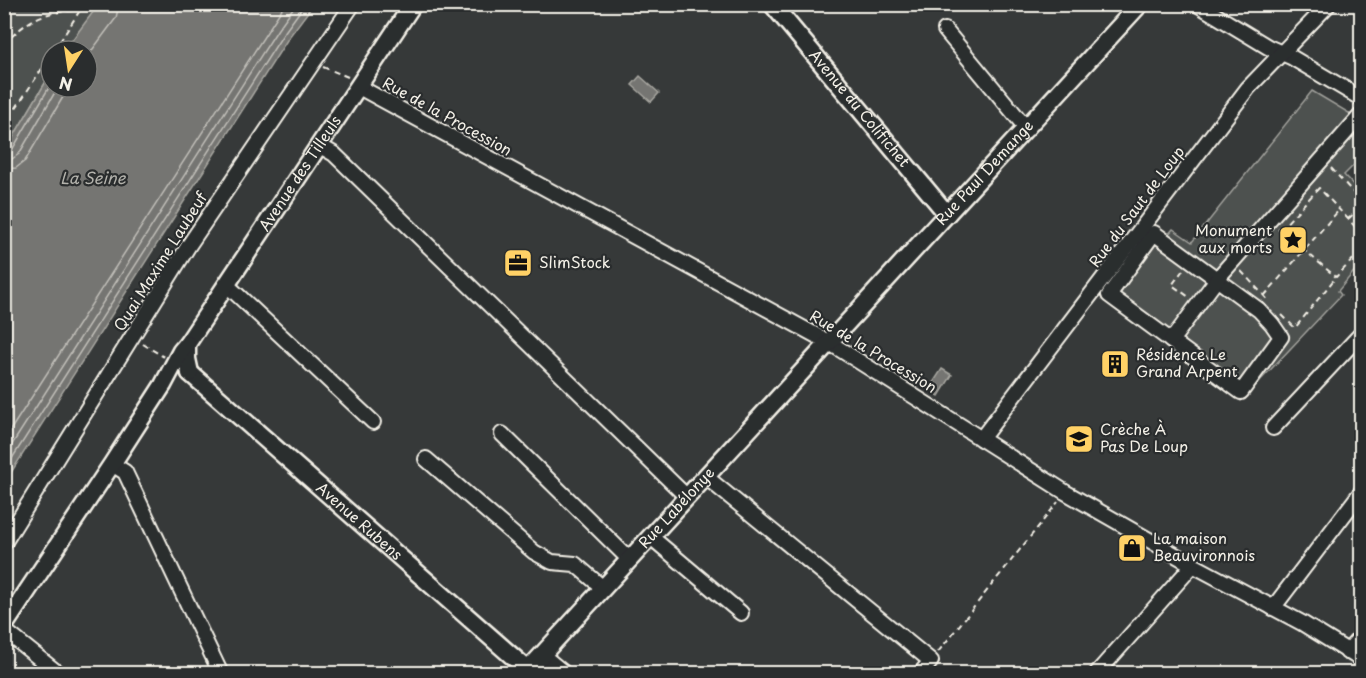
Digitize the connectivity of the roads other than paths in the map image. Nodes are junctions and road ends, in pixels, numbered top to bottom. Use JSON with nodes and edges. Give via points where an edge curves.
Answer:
{"nodes":[{"id":1,"x":353,"y":4,"type":"edge"},
{"id":2,"x":413,"y":4,"type":"edge"},
{"id":3,"x":772,"y":4,"type":"edge"},
{"id":4,"x":1140,"y":4,"type":"edge"},
{"id":5,"x":1197,"y":4,"type":"edge"},
{"id":6,"x":1329,"y":4,"type":"edge"},
{"id":7,"x":945,"y":30,"type":"dead end"},
{"id":8,"x":1281,"y":54,"type":"junction"},
{"id":9,"x":359,"y":87,"type":"junction"},
{"id":10,"x":1362,"y":99,"type":"edge"},
{"id":11,"x":1362,"y":114,"type":"edge"},
{"id":12,"x":1027,"y":129,"type":"junction"},
{"id":13,"x":320,"y":146,"type":"junction"},
{"id":14,"x":947,"y":214,"type":"junction"},
{"id":15,"x":1217,"y":279,"type":"junction"},
{"id":16,"x":226,"y":285,"type":"junction"},
{"id":17,"x":1362,"y":333,"type":"edge"},
{"id":18,"x":1171,"y":340,"type":"junction"},
{"id":19,"x":830,"y":343,"type":"junction"},
{"id":20,"x":188,"y":344,"type":"junction"},
{"id":21,"x":190,"y":373,"type":"junction"},
{"id":22,"x":162,"y":384,"type":"junction"},
{"id":23,"x":373,"y":422,"type":"dead end"},
{"id":24,"x":1273,"y":428,"type":"dead end"},
{"id":25,"x":502,"y":434,"type":"dead end"},
{"id":26,"x":981,"y":439,"type":"junction"},
{"id":27,"x":426,"y":459,"type":"dead end"},
{"id":28,"x":112,"y":464,"type":"junction"},
{"id":29,"x":706,"y":477,"type":"junction"},
{"id":30,"x":1362,"y":491,"type":"edge"},
{"id":31,"x":687,"y":497,"type":"junction"},
{"id":32,"x":651,"y":537,"type":"junction"},
{"id":33,"x":4,"y":543,"type":"edge"},
{"id":34,"x":630,"y":560,"type":"junction"},
{"id":35,"x":1193,"y":565,"type":"junction"},
{"id":36,"x":603,"y":588,"type":"junction"},
{"id":37,"x":1273,"y":608,"type":"junction"},
{"id":38,"x":741,"y":613,"type":"dead end"},
{"id":39,"x":6,"y":635,"type":"edge"},
{"id":40,"x":1362,"y":635,"type":"edge"},
{"id":41,"x":1347,"y":652,"type":"junction"},
{"id":42,"x":542,"y":655,"type":"junction"},
{"id":43,"x":1362,"y":660,"type":"edge"},
{"id":44,"x":527,"y":672,"type":"edge"},
{"id":45,"x":59,"y":674,"type":"edge"},
{"id":46,"x":221,"y":674,"type":"edge"},
{"id":47,"x":565,"y":674,"type":"edge"},
{"id":48,"x":920,"y":674,"type":"edge"},
{"id":49,"x":1096,"y":674,"type":"edge"}],
"edges":[{"from":1,"to":33,"type":"street","name":"Quai Maxime Laubeuf","via":[[189,245]]},
{"from":2,"to":9,"type":"main road","name":"Avenue des Tilleuls"},
{"from":3,"to":14,"type":"main road","name":"Avenue du Colifichet"},
{"from":4,"to":12,"type":"main road","name":"Rue Paul Demange"},
{"from":5,"to":8,"type":"street"},
{"from":6,"to":8,"type":"street","name":"Rue du Saut de Loup"},
{"from":7,"to":12,"type":"street"},
{"from":8,"to":10,"type":"street"},
{"from":8,"to":26,"type":"street","name":"Rue du Saut de Loup","via":[[1248,88]]},
{"from":9,"to":13,"type":"main road","name":"Avenue des Tilleuls"},
{"from":9,"to":19,"type":"street","name":"Rue de la Procession"},
{"from":11,"to":15,"type":"street"},
{"from":12,"to":14,"type":"main road","name":"Rue Paul Demange"},
{"from":13,"to":16,"type":"main road","name":"Avenue des Tilleuls"},
{"from":13,"to":31,"type":"street","via":[[334,154]]},
{"from":14,"to":19,"type":"main road","name":"Rue Paul Demange"},
{"from":15,"to":18,"type":"street"},
{"from":15,"to":18,"type":"street","via":[[1154,233],[1109,295]]},
{"from":15,"to":18,"type":"street","via":[[1259,310],[1281,337],[1241,392]]},
{"from":16,"to":20,"type":"main road","name":"Avenue des Tilleuls"},
{"from":16,"to":23,"type":"street"},
{"from":17,"to":24,"type":"street"},
{"from":19,"to":26,"type":"street","name":"Rue de la Procession"},
{"from":19,"to":29,"type":"main road","name":"Rue Labélonye"},
{"from":20,"to":21,"type":"main road"},
{"from":20,"to":22,"type":"main road","name":"Avenue des Tilleuls"},
{"from":21,"to":22,"type":"main road"},
{"from":21,"to":44,"type":"main road","name":"Avenue Rubens"},
{"from":22,"to":28,"type":"main road","name":"Avenue des Tilleuls"},
{"from":25,"to":34,"type":"street"},
{"from":26,"to":35,"type":"street","name":"Rue de la Procession"},
{"from":27,"to":36,"type":"street","via":[[534,552],[552,562],[575,564]]},
{"from":28,"to":39,"type":"main road","name":"Avenue des Tilleuls"},
{"from":28,"to":46,"type":"street","via":[[125,472]]},
{"from":29,"to":31,"type":"main road","name":"Rue Labélonye"},
{"from":29,"to":48,"type":"street","via":[[931,661]]},
{"from":30,"to":37,"type":"street"},
{"from":31,"to":32,"type":"main road","name":"Rue Labélonye"},
{"from":32,"to":34,"type":"main road","name":"Rue Labélonye"},
{"from":32,"to":38,"type":"street"},
{"from":34,"to":36,"type":"main road","name":"Rue Labélonye"},
{"from":35,"to":37,"type":"street","name":"Rue de la Procession"},
{"from":35,"to":49,"type":"street"},
{"from":36,"to":42,"type":"main road","name":"Rue Labélonye"},
{"from":37,"to":41,"type":"street","name":"Rue de la Procession"},
{"from":39,"to":45,"type":"street"},
{"from":40,"to":41,"type":"street"},
{"from":41,"to":43,"type":"street","name":"Rue de la Procession"},
{"from":42,"to":44,"type":"main road","name":"Rue Labélonye"},
{"from":42,"to":47,"type":"street"}]}
